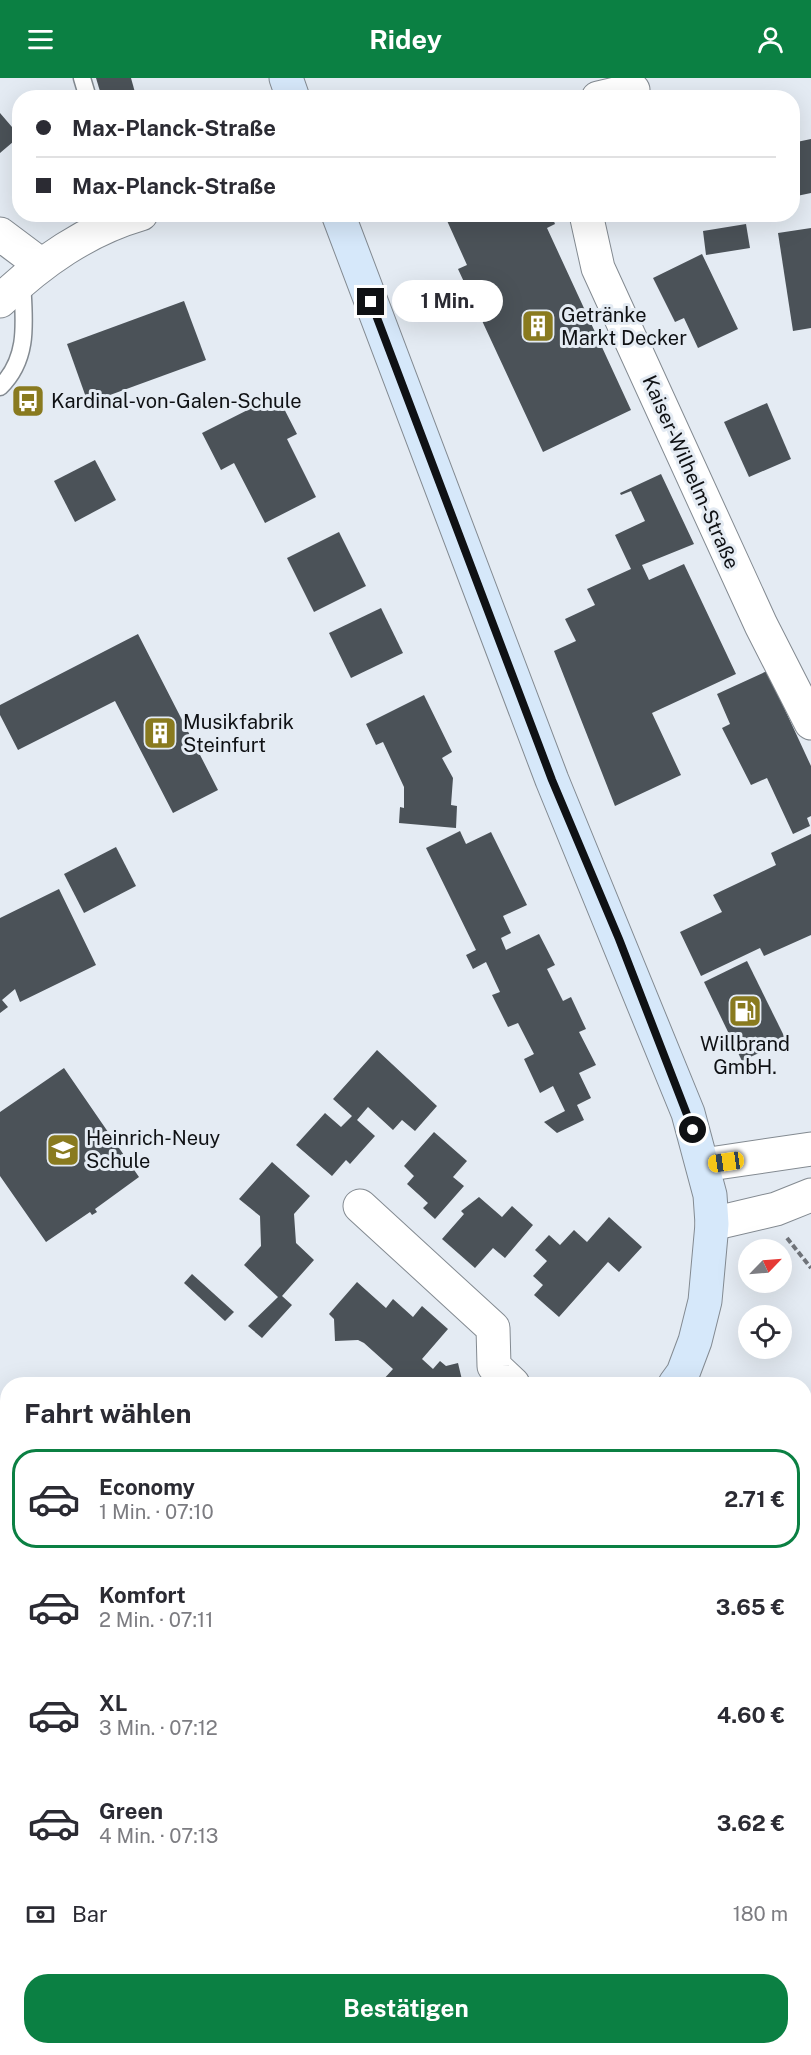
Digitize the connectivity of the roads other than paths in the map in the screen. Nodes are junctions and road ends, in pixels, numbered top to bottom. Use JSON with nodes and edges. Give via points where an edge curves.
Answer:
{"nodes":[{"id":1,"x":116,"y":222,"type":"edge"},
{"id":2,"x":341,"y":222,"type":"edge"},
{"id":3,"x":588,"y":222,"type":"edge"},
{"id":4,"x":0,"y":234,"type":"edge"},
{"id":5,"x":21,"y":282,"type":"edge"},
{"id":6,"x":0,"y":387,"type":"edge"},
{"id":7,"x":811,"y":723,"type":"edge"},
{"id":8,"x":811,"y":1149,"type":"edge"},
{"id":9,"x":703,"y":1165,"type":"junction"},
{"id":10,"x":811,"y":1196,"type":"edge"},
{"id":11,"x":360,"y":1206,"type":"dead end"},
{"id":12,"x":712,"y":1224,"type":"junction"},
{"id":13,"x":506,"y":1377,"type":"edge"},
{"id":14,"x":680,"y":1377,"type":"edge"}],
"edges":[{"from":1,"to":5,"type":"street","via":[[83,237]]},
{"from":2,"to":9,"type":"main road","via":[[552,780],[688,1113]]},
{"from":3,"to":7,"type":"street","name":"Kaiser-Wilhelm-Straße","via":[[598,268],[761,625]]},
{"from":4,"to":5,"type":"street"},
{"from":5,"to":6,"type":"lane","via":[[24,338],[18,364]]},
{"from":8,"to":9,"type":"street"},
{"from":9,"to":12,"type":"main road"},
{"from":10,"to":12,"type":"street"},
{"from":11,"to":13,"type":"street","via":[[493,1328],[494,1366]]},
{"from":12,"to":14,"type":"main road","via":[[705,1301]]}]}
